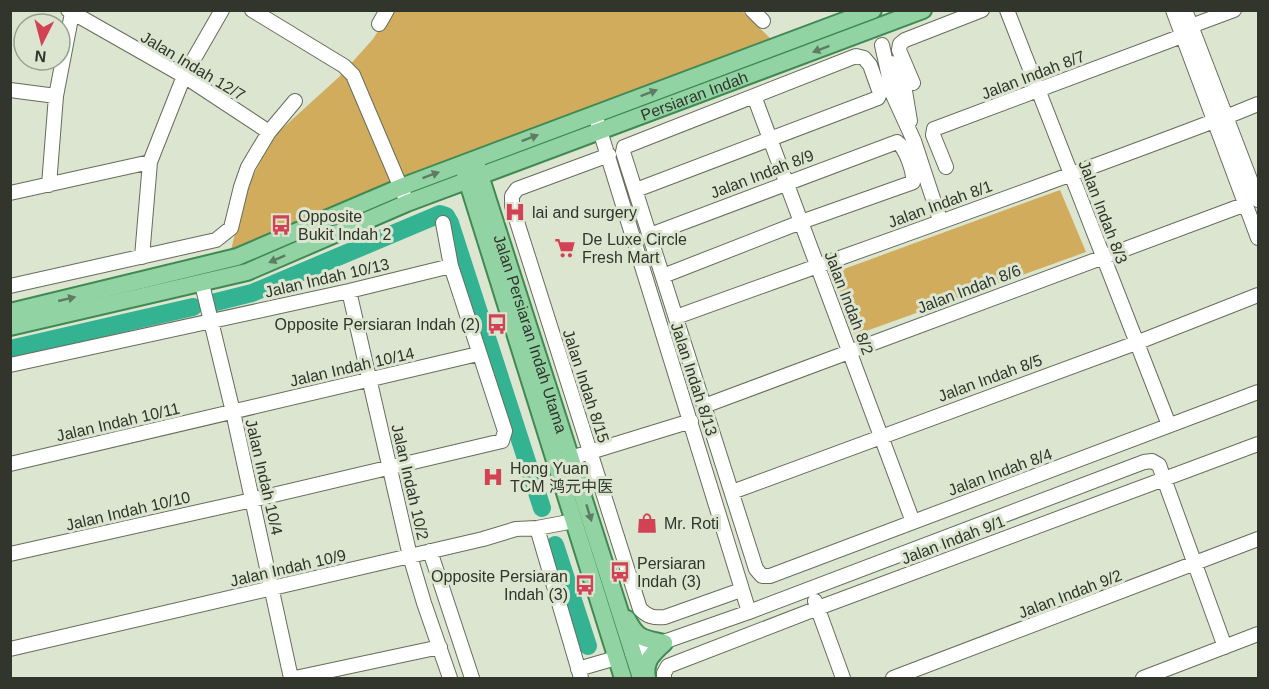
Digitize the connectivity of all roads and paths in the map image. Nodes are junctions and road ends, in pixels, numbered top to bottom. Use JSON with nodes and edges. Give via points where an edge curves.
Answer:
{"nodes":[{"id":1,"x":222,"y":10,"type":"edge"},
{"id":2,"x":252,"y":10,"type":"edge"},
{"id":3,"x":387,"y":10,"type":"edge"},
{"id":4,"x":752,"y":10,"type":"edge"},
{"id":5,"x":873,"y":10,"type":"edge"},
{"id":6,"x":889,"y":10,"type":"edge"},
{"id":7,"x":923,"y":10,"type":"edge"},
{"id":8,"x":982,"y":10,"type":"edge"},
{"id":9,"x":1007,"y":10,"type":"edge"},
{"id":10,"x":1173,"y":10,"type":"edge"},
{"id":11,"x":1185,"y":10,"type":"edge"},
{"id":12,"x":1234,"y":10,"type":"edge"},
{"id":13,"x":72,"y":13,"type":"edge"},
{"id":14,"x":764,"y":21,"type":"dead end"},
{"id":15,"x":379,"y":24,"type":"dead end"},
{"id":16,"x":825,"y":28,"type":"junction"},
{"id":17,"x":876,"y":28,"type":"junction"},
{"id":18,"x":1187,"y":31,"type":"junction"},
{"id":19,"x":60,"y":72,"type":"edge"},
{"id":20,"x":184,"y":76,"type":"junction"},
{"id":21,"x":913,"y":83,"type":"dead end"},
{"id":22,"x":10,"y":90,"type":"edge"},
{"id":23,"x":1038,"y":91,"type":"junction"},
{"id":24,"x":56,"y":96,"type":"junction"},
{"id":25,"x":754,"y":96,"type":"junction"},
{"id":26,"x":295,"y":101,"type":"dead end"},
{"id":27,"x":1258,"y":104,"type":"edge"},
{"id":28,"x":595,"y":114,"type":"junction"},
{"id":29,"x":1220,"y":119,"type":"junction"},
{"id":30,"x":601,"y":131,"type":"junction"},
{"id":31,"x":269,"y":132,"type":"junction"},
{"id":32,"x":770,"y":140,"type":"junction"},
{"id":33,"x":609,"y":155,"type":"junction"},
{"id":34,"x":528,"y":158,"type":"junction"},
{"id":35,"x":469,"y":161,"type":"junction"},
{"id":36,"x":150,"y":162,"type":"junction"},
{"id":37,"x":946,"y":167,"type":"dead end"},
{"id":38,"x":1071,"y":175,"type":"junction"},
{"id":39,"x":474,"y":178,"type":"junction"},
{"id":40,"x":786,"y":182,"type":"junction"},
{"id":41,"x":49,"y":185,"type":"junction"},
{"id":42,"x":401,"y":187,"type":"junction"},
{"id":43,"x":636,"y":190,"type":"junction"},
{"id":44,"x":10,"y":194,"type":"edge"},
{"id":45,"x":413,"y":200,"type":"junction"},
{"id":46,"x":1252,"y":202,"type":"edge"},
{"id":47,"x":940,"y":220,"type":"junction"},
{"id":48,"x":488,"y":221,"type":"junction"},
{"id":49,"x":801,"y":222,"type":"junction"},
{"id":50,"x":443,"y":223,"type":"dead end"},
{"id":51,"x":650,"y":235,"type":"junction"},
{"id":52,"x":1258,"y":238,"type":"edge"},
{"id":53,"x":142,"y":257,"type":"junction"},
{"id":54,"x":237,"y":257,"type":"junction"},
{"id":55,"x":1103,"y":257,"type":"junction"},
{"id":56,"x":451,"y":266,"type":"junction"},
{"id":57,"x":817,"y":266,"type":"junction"},
{"id":58,"x":663,"y":276,"type":"junction"},
{"id":59,"x":202,"y":284,"type":"junction"},
{"id":60,"x":10,"y":286,"type":"edge"},
{"id":61,"x":119,"y":287,"type":"junction"},
{"id":62,"x":349,"y":291,"type":"junction"},
{"id":63,"x":1258,"y":295,"type":"edge"},
{"id":64,"x":10,"y":312,"type":"edge"},
{"id":65,"x":676,"y":317,"type":"junction"},
{"id":66,"x":210,"y":322,"type":"junction"},
{"id":67,"x":10,"y":327,"type":"edge"},
{"id":68,"x":1136,"y":343,"type":"junction"},
{"id":69,"x":849,"y":352,"type":"junction"},
{"id":70,"x":478,"y":354,"type":"junction"},
{"id":71,"x":10,"y":365,"type":"edge"},
{"id":72,"x":369,"y":379,"type":"junction"},
{"id":73,"x":1258,"y":392,"type":"edge"},
{"id":74,"x":704,"y":406,"type":"junction"},
{"id":75,"x":233,"y":412,"type":"junction"},
{"id":76,"x":691,"y":421,"type":"junction"},
{"id":77,"x":1169,"y":425,"type":"junction"},
{"id":78,"x":881,"y":436,"type":"junction"},
{"id":79,"x":1258,"y":444,"type":"edge"},
{"id":80,"x":591,"y":454,"type":"junction"},
{"id":81,"x":564,"y":461,"type":"junction"},
{"id":82,"x":10,"y":464,"type":"edge"},
{"id":83,"x":390,"y":467,"type":"junction"},
{"id":84,"x":1163,"y":478,"type":"junction"},
{"id":85,"x":732,"y":492,"type":"junction"},
{"id":86,"x":252,"y":500,"type":"junction"},
{"id":87,"x":574,"y":521,"type":"junction"},
{"id":88,"x":913,"y":522,"type":"junction"},
{"id":89,"x":537,"y":528,"type":"junction"},
{"id":90,"x":1258,"y":539,"type":"edge"},
{"id":91,"x":430,"y":551,"type":"junction"},
{"id":92,"x":10,"y":554,"type":"edge"},
{"id":93,"x":410,"y":556,"type":"junction"},
{"id":94,"x":1195,"y":565,"type":"junction"},
{"id":95,"x":810,"y":588,"type":"junction"},
{"id":96,"x":272,"y":589,"type":"junction"},
{"id":97,"x":604,"y":590,"type":"junction"},
{"id":98,"x":741,"y":590,"type":"junction"},
{"id":99,"x":818,"y":608,"type":"junction"},
{"id":100,"x":748,"y":612,"type":"junction"},
{"id":101,"x":1258,"y":634,"type":"edge"},
{"id":102,"x":664,"y":643,"type":"junction"},
{"id":103,"x":440,"y":647,"type":"junction"},
{"id":104,"x":1225,"y":647,"type":"junction"},
{"id":105,"x":10,"y":649,"type":"edge"},
{"id":106,"x":632,"y":653,"type":"junction"},
{"id":107,"x":616,"y":658,"type":"junction"},
{"id":108,"x":579,"y":674,"type":"edge"},
{"id":109,"x":664,"y":676,"type":"edge"},
{"id":110,"x":293,"y":678,"type":"edge"},
{"id":111,"x":450,"y":678,"type":"edge"},
{"id":112,"x":472,"y":678,"type":"edge"},
{"id":113,"x":623,"y":678,"type":"edge"},
{"id":114,"x":629,"y":678,"type":"edge"},
{"id":115,"x":641,"y":678,"type":"edge"},
{"id":116,"x":647,"y":678,"type":"edge"},
{"id":117,"x":843,"y":678,"type":"edge"},
{"id":118,"x":893,"y":678,"type":"edge"},
{"id":119,"x":1143,"y":678,"type":"edge"}],
"edges":[{"from":1,"to":20,"type":"street"},
{"from":2,"to":42,"type":"street","via":[[353,75]]},
{"from":3,"to":15,"type":"street"},
{"from":4,"to":14,"type":"street"},
{"from":5,"to":16,"type":"main road","name":"Persiaran Indah"},
{"from":6,"to":17,"type":"main road"},
{"from":7,"to":17,"type":"main road","name":"Persiaran Indah"},
{"from":8,"to":21,"type":"street","via":[[900,44]]},
{"from":9,"to":23,"type":"street","name":"Jalan Indah 8/3"},
{"from":10,"to":18,"type":"street"},
{"from":11,"to":18,"type":"street"},
{"from":12,"to":18,"type":"street","name":"Jalan Indah 8/7"},
{"from":13,"to":20,"type":"street","name":"Jalan Indah 12/7"},
{"from":16,"to":17,"type":"main road","via":[[865,23]]},
{"from":28,"to":16,"type":"main road","name":"Persiaran Indah","one_way":true},
{"from":17,"to":30,"type":"main road","name":"Persiaran Indah","one_way":true},
{"from":17,"to":47,"type":"street","via":[[893,95],[914,141]]},
{"from":18,"to":23,"type":"street","name":"Jalan Indah 8/7"},
{"from":18,"to":29,"type":"street"},
{"from":19,"to":24,"type":"street"},
{"from":20,"to":31,"type":"street","name":"Jalan Indah 12/7"},
{"from":20,"to":36,"type":"street"},
{"from":22,"to":24,"type":"street"},
{"from":23,"to":37,"type":"street","name":"Jalan Indah 8/7","via":[[934,129]]},
{"from":23,"to":38,"type":"street","name":"Jalan Indah 8/3"},
{"from":24,"to":41,"type":"street"},
{"from":25,"to":32,"type":"street","name":"Jalan Indah 8/2"},
{"from":25,"to":32,"type":"street","via":[[856,56],[870,65],[880,93],[878,98]]},
{"from":25,"to":43,"type":"street","via":[[624,147]]},
{"from":26,"to":31,"type":"street"},
{"from":27,"to":29,"type":"street","name":"Jalan Indah 8/1"},
{"from":28,"to":30,"type":"street","name":"Jalan Indah 8/13"},
{"from":35,"to":28,"type":"main road","name":"Persiaran Indah","one_way":true},
{"from":29,"to":38,"type":"street","name":"Jalan Indah 8/1"},
{"from":29,"to":46,"type":"street"},
{"from":30,"to":33,"type":"street","name":"Jalan Indah 8/13"},
{"from":30,"to":34,"type":"main road","name":"Persiaran Indah"},
{"from":31,"to":53,"type":"street","via":[[244,176],[227,233],[216,240]]},
{"from":32,"to":40,"type":"street","name":"Jalan Indah 8/2"},
{"from":32,"to":43,"type":"street"},
{"from":33,"to":76,"type":"street","name":"Jalan Indah 8/13"},
{"from":33,"to":80,"type":"street","name":"Jalan Indah 8/15","via":[[517,189],[512,196]]},
{"from":34,"to":39,"type":"main road","name":"Persiaran Indah"},
{"from":34,"to":48,"type":"main road","via":[[499,178]]},
{"from":35,"to":39,"type":"main road","name":"Jalan Persiaran Indah Utama"},
{"from":42,"to":35,"type":"main road","one_way":true},
{"from":36,"to":41,"type":"street"},
{"from":36,"to":53,"type":"street"},
{"from":38,"to":47,"type":"street","name":"Jalan Indah 8/1"},
{"from":38,"to":55,"type":"street","name":"Jalan Indah 8/3"},
{"from":39,"to":45,"type":"main road"},
{"from":39,"to":48,"type":"main road","name":"Jalan Persiaran Indah Utama"},
{"from":40,"to":49,"type":"street","name":"Jalan Indah 8/2"},
{"from":40,"to":49,"type":"street","name":"Jalan Indah 8/9","via":[[887,145],[897,142],[903,146],[913,182]]},
{"from":40,"to":51,"type":"street","name":"Jalan Indah 8/9"},
{"from":41,"to":44,"type":"street"},
{"from":42,"to":45,"type":"street"},
{"from":42,"to":54,"type":"main road"},
{"from":43,"to":51,"type":"street"},
{"from":45,"to":48,"type":"main road","via":[[462,197]]},
{"from":45,"to":59,"type":"main road","one_way":true,"via":[[247,272]]},
{"from":46,"to":52,"type":"street"},
{"from":46,"to":55,"type":"street","name":"Jalan Indah 8/6"},
{"from":47,"to":57,"type":"street","name":"Jalan Indah 8/1"},
{"from":48,"to":81,"type":"main road","name":"Jalan Persiaran Indah Utama"},
{"from":49,"to":57,"type":"street","name":"Jalan Indah 8/2"},
{"from":49,"to":58,"type":"street"},
{"from":50,"to":56,"type":"street"},
{"from":51,"to":58,"type":"street"},
{"from":53,"to":60,"type":"street"},
{"from":54,"to":59,"type":"main road"},
{"from":54,"to":61,"type":"main road"},
{"from":55,"to":68,"type":"street","name":"Jalan Indah 8/3"},
{"from":55,"to":69,"type":"street","name":"Jalan Indah 8/6"},
{"from":56,"to":62,"type":"street","name":"Jalan Indah 10/13"},
{"from":56,"to":70,"type":"street"},
{"from":57,"to":65,"type":"street","name":"Jalan Indah 8/1"},
{"from":57,"to":69,"type":"street","name":"Jalan Indah 8/2"},
{"from":58,"to":65,"type":"street"},
{"from":59,"to":61,"type":"main road","via":[[166,282]]},
{"from":59,"to":66,"type":"street","name":"Jalan Indah 10/4"},
{"from":59,"to":67,"type":"main road"},
{"from":64,"to":61,"type":"main road","one_way":true},
{"from":62,"to":66,"type":"street","name":"Jalan Indah 10/13"},
{"from":62,"to":72,"type":"street","name":"Jalan Indah 10/2"},
{"from":63,"to":68,"type":"street","name":"Jalan Indah 8/5"},
{"from":65,"to":74,"type":"street"},
{"from":66,"to":71,"type":"street","name":"Jalan Indah 10/13"},
{"from":66,"to":75,"type":"street","name":"Jalan Indah 10/4"},
{"from":68,"to":77,"type":"street","name":"Jalan Indah 8/3"},
{"from":68,"to":78,"type":"street","name":"Jalan Indah 8/5"},
{"from":69,"to":74,"type":"street","name":"Jalan Indah 8/6"},
{"from":69,"to":78,"type":"street","name":"Jalan Indah 8/2"},
{"from":70,"to":72,"type":"street","name":"Jalan Indah 10/14"},
{"from":70,"to":83,"type":"street","name":"Jalan Indah 10/10","via":[[505,436],[498,443]]},
{"from":72,"to":75,"type":"street","name":"Jalan Indah 10/14"},
{"from":72,"to":83,"type":"street","name":"Jalan Indah 10/2"},
{"from":73,"to":77,"type":"street","name":"Jalan Indah 8/4"},
{"from":74,"to":85,"type":"street"},
{"from":75,"to":82,"type":"street","name":"Jalan Indah 10/11"},
{"from":75,"to":86,"type":"street","name":"Jalan Indah 10/4"},
{"from":76,"to":80,"type":"street"},
{"from":76,"to":98,"type":"street","name":"Jalan Indah 8/13"},
{"from":77,"to":88,"type":"street","name":"Jalan Indah 8/4"},
{"from":78,"to":85,"type":"street","name":"Jalan Indah 8/5"},
{"from":78,"to":88,"type":"street","name":"Jalan Indah 8/2"},
{"from":79,"to":84,"type":"street","name":"Jalan Indah 9/1"},
{"from":80,"to":81,"type":"street"},
{"from":80,"to":98,"type":"street","name":"Jalan Indah 8/15","via":[[640,609],[647,616],[665,617]]},
{"from":81,"to":87,"type":"main road","name":"Jalan Persiaran Indah Utama"},
{"from":81,"to":97,"type":"main road","name":"Jalan Persiaran Indah Utama","one_way":true},
{"from":83,"to":86,"type":"street","name":"Jalan Indah 10/10"},
{"from":83,"to":93,"type":"street","name":"Jalan Indah 10/2"},
{"from":84,"to":94,"type":"street"},
{"from":84,"to":95,"type":"street","name":"Jalan Indah 9/1","via":[[1159,465],[1144,462]]},
{"from":84,"to":99,"type":"street","name":"Jalan Indah 9/1"},
{"from":85,"to":88,"type":"street","name":"Jalan Indah 8/4","via":[[756,569],[762,576]]},
{"from":86,"to":92,"type":"street","name":"Jalan Indah 10/10"},
{"from":86,"to":96,"type":"street","name":"Jalan Indah 10/4"},
{"from":87,"to":89,"type":"street","name":"Jalan Indah 10/9"},
{"from":87,"to":97,"type":"main road","name":"Jalan Persiaran Indah Utama"},
{"from":89,"to":91,"type":"street","name":"Jalan Indah 10/9"},
{"from":89,"to":108,"type":"street"},
{"from":90,"to":94,"type":"street","name":"Jalan Indah 9/2"},
{"from":91,"to":93,"type":"street","name":"Jalan Indah 10/9"},
{"from":91,"to":112,"type":"street"},
{"from":93,"to":96,"type":"street","name":"Jalan Indah 10/9"},
{"from":93,"to":103,"type":"street","name":"Jalan Indah 10/2"},
{"from":94,"to":104,"type":"street"},
{"from":94,"to":118,"type":"street","name":"Jalan Indah 9/2"},
{"from":95,"to":99,"type":"street"},
{"from":95,"to":100,"type":"street","name":"Jalan Indah 9/1"},
{"from":96,"to":105,"type":"street","name":"Jalan Indah 10/9"},
{"from":96,"to":110,"type":"street","name":"Jalan Indah 10/4"},
{"from":97,"to":102,"type":"main road","via":[[635,634]]},
{"from":97,"to":106,"type":"main road","name":"Jalan Persiaran Indah Utama"},
{"from":97,"to":107,"type":"main road","name":"Jalan Persiaran Indah Utama"},
{"from":98,"to":100,"type":"street","name":"Jalan Indah 8/13"},
{"from":99,"to":109,"type":"street","name":"Jalan Indah 9/1","via":[[668,666]]},
{"from":99,"to":117,"type":"street"},
{"from":100,"to":102,"type":"street","name":"Jalan Indah 9/1"},
{"from":101,"to":104,"type":"street"},
{"from":102,"to":106,"type":"street","name":"Jalan Indah 9/1"},
{"from":102,"to":116,"type":"main road","via":[[648,660]]},
{"from":103,"to":110,"type":"street"},
{"from":103,"to":111,"type":"street","name":"Jalan Indah 10/2"},
{"from":104,"to":119,"type":"street"},
{"from":106,"to":114,"type":"main road","via":[[626,666]]},
{"from":106,"to":115,"type":"main road","name":"Jalan Persiaran Indah Utama"},
{"from":107,"to":108,"type":"street"},
{"from":107,"to":113,"type":"main road","name":"Jalan Persiaran Indah Utama"}]}
